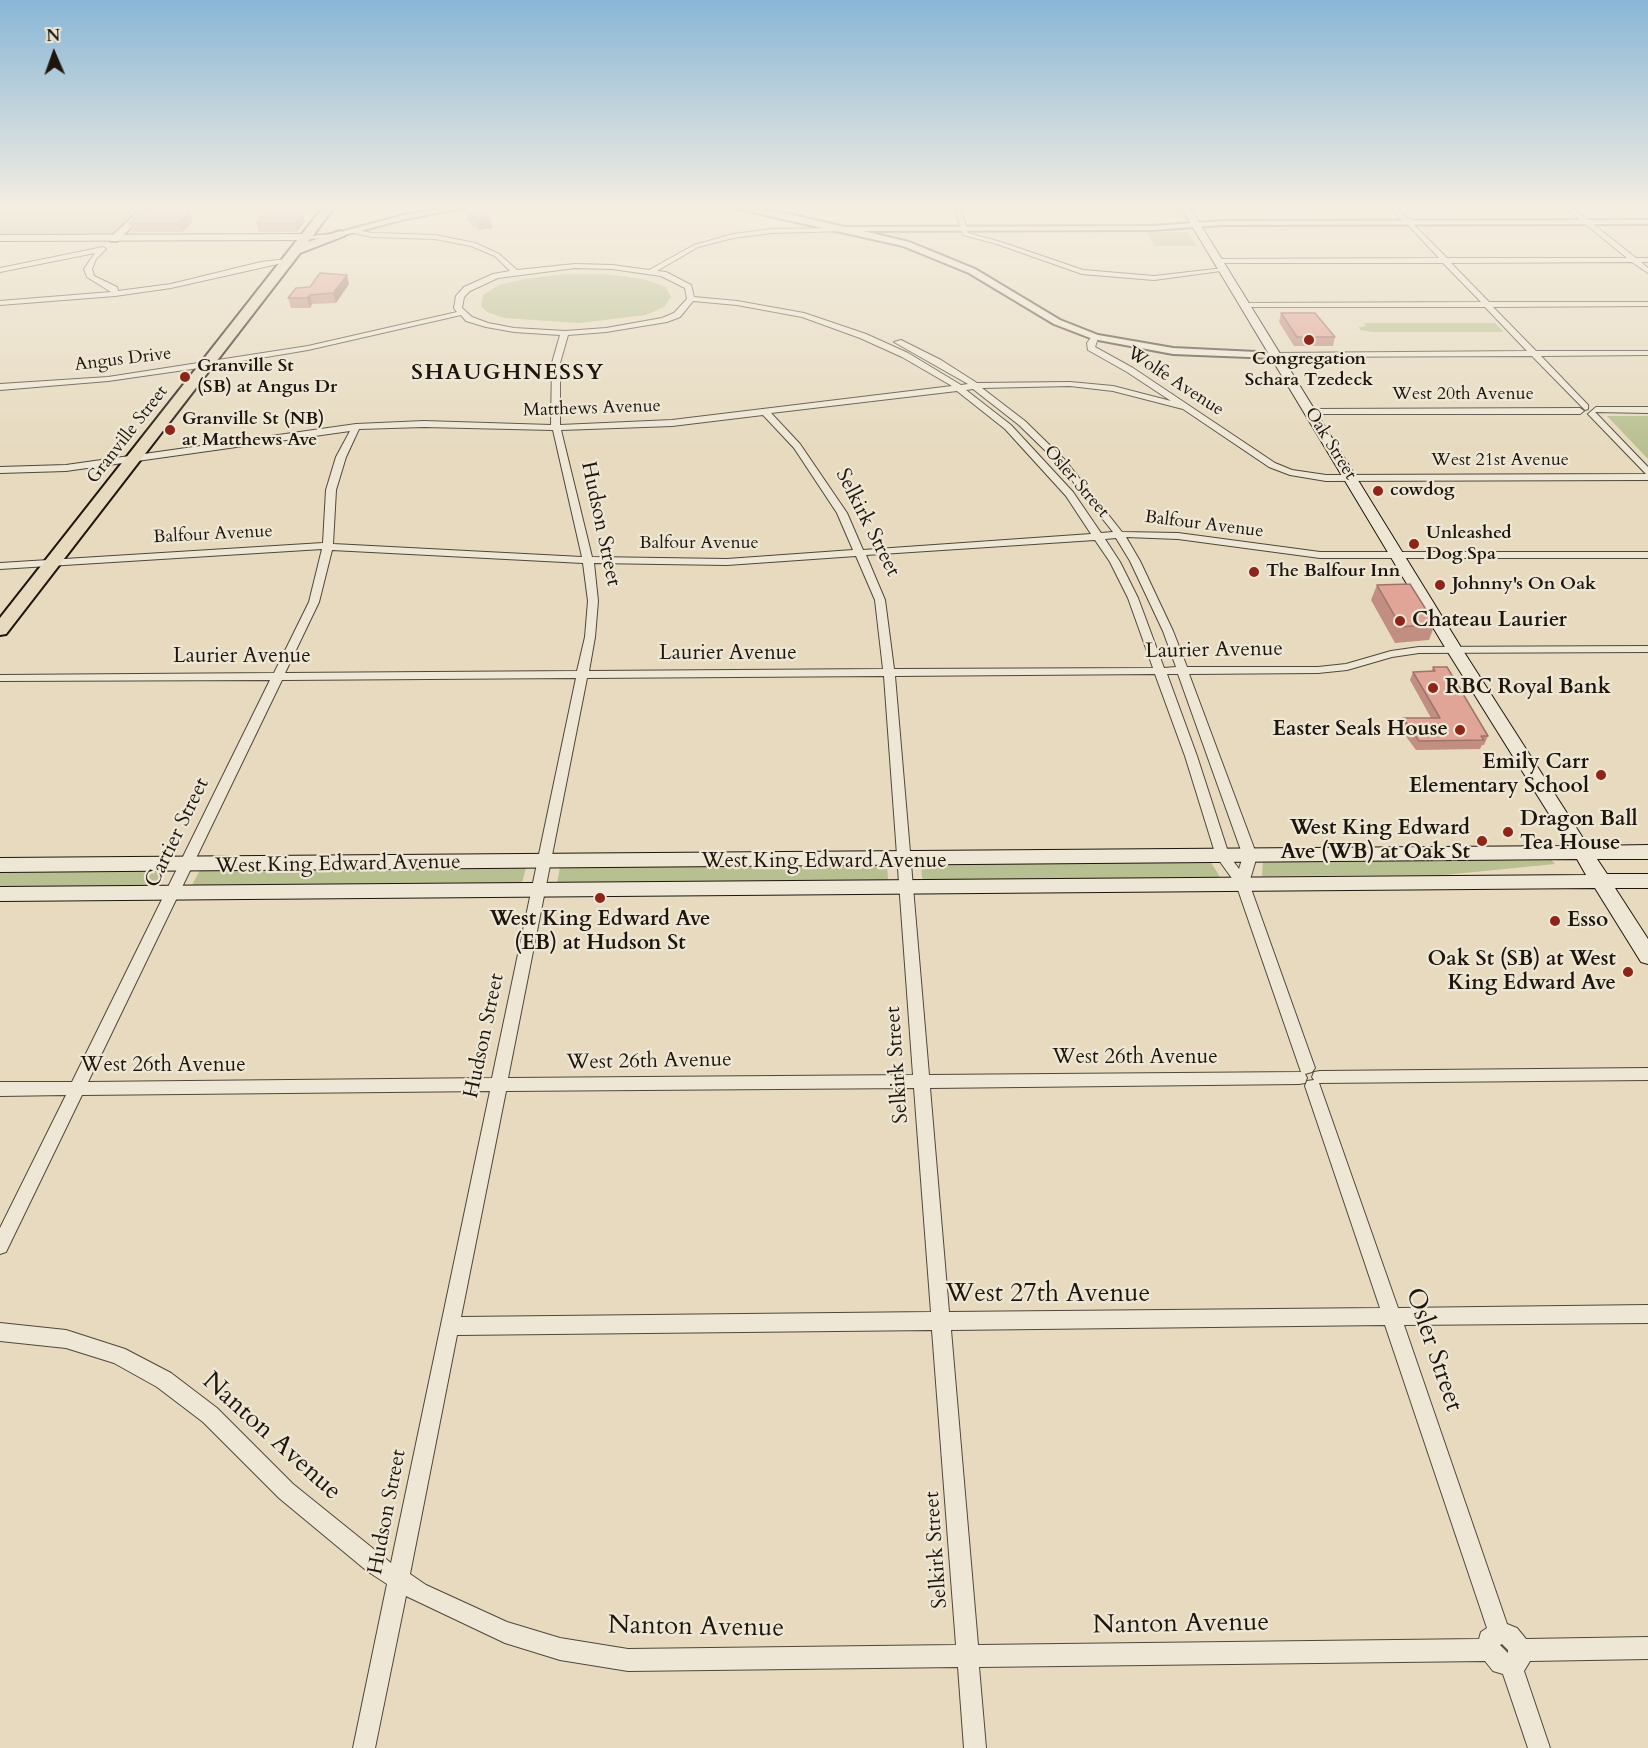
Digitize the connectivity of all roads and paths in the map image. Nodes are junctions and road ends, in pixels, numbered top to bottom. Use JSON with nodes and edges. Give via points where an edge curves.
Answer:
{"nodes":[{"id":1,"x":111,"y":288,"type":"edge"},
{"id":2,"x":157,"y":288,"type":"edge"},
{"id":3,"x":267,"y":288,"type":"edge"},
{"id":4,"x":471,"y":288,"type":"edge"},
{"id":5,"x":688,"y":288,"type":"edge"},
{"id":6,"x":1002,"y":288,"type":"edge"},
{"id":7,"x":1234,"y":288,"type":"edge"},
{"id":8,"x":1471,"y":288,"type":"edge"},
{"id":9,"x":115,"y":294,"type":"junction"},
{"id":10,"x":691,"y":297,"type":"junction"},
{"id":11,"x":0,"y":303,"type":"edge"},
{"id":12,"x":1487,"y":304,"type":"junction"},
{"id":13,"x":1648,"y":304,"type":"edge"},
{"id":14,"x":1245,"y":305,"type":"junction"},
{"id":15,"x":459,"y":309,"type":"junction"},
{"id":16,"x":565,"y":333,"type":"junction"},
{"id":17,"x":1096,"y":337,"type":"junction"},
{"id":18,"x":1535,"y":353,"type":"junction"},
{"id":19,"x":1648,"y":353,"type":"edge"},
{"id":20,"x":1274,"y":355,"type":"junction"},
{"id":21,"x":209,"y":361,"type":"junction"},
{"id":22,"x":0,"y":379,"type":"edge"},
{"id":23,"x":975,"y":385,"type":"junction"},
{"id":24,"x":0,"y":387,"type":"edge"},
{"id":25,"x":957,"y":387,"type":"junction"},
{"id":26,"x":1184,"y":407,"type":"junction"},
{"id":27,"x":1588,"y":411,"type":"junction"},
{"id":28,"x":1648,"y":411,"type":"edge"},
{"id":29,"x":1311,"y":412,"type":"junction"},
{"id":30,"x":766,"y":413,"type":"junction"},
{"id":31,"x":356,"y":427,"type":"junction"},
{"id":32,"x":556,"y":428,"type":"junction"},
{"id":33,"x":134,"y":458,"type":"junction"},
{"id":34,"x":0,"y":470,"type":"edge"},
{"id":35,"x":1648,"y":474,"type":"edge"},
{"id":36,"x":1351,"y":478,"type":"junction"},
{"id":37,"x":1119,"y":534,"type":"junction"},
{"id":38,"x":1098,"y":535,"type":"junction"},
{"id":39,"x":328,"y":547,"type":"junction"},
{"id":40,"x":862,"y":554,"type":"junction"},
{"id":41,"x":1648,"y":555,"type":"edge"},
{"id":42,"x":1398,"y":556,"type":"junction"},
{"id":43,"x":587,"y":560,"type":"junction"},
{"id":44,"x":53,"y":562,"type":"junction"},
{"id":45,"x":0,"y":566,"type":"edge"},
{"id":46,"x":0,"y":630,"type":"edge"},
{"id":47,"x":1454,"y":649,"type":"junction"},
{"id":48,"x":1648,"y":649,"type":"edge"},
{"id":49,"x":1160,"y":671,"type":"junction"},
{"id":50,"x":1183,"y":671,"type":"junction"},
{"id":51,"x":889,"y":673,"type":"junction"},
{"id":52,"x":583,"y":674,"type":"junction"},
{"id":53,"x":277,"y":676,"type":"junction"},
{"id":54,"x":0,"y":678,"type":"edge"},
{"id":55,"x":1648,"y":852,"type":"edge"},
{"id":56,"x":1585,"y":853,"type":"junction"},
{"id":57,"x":1223,"y":856,"type":"junction"},
{"id":58,"x":1250,"y":856,"type":"junction"},
{"id":59,"x":905,"y":859,"type":"junction"},
{"id":60,"x":544,"y":861,"type":"junction"},
{"id":61,"x":186,"y":864,"type":"junction"},
{"id":62,"x":0,"y":865,"type":"edge"},
{"id":63,"x":1602,"y":881,"type":"junction"},
{"id":64,"x":1648,"y":881,"type":"edge"},
{"id":65,"x":1242,"y":883,"type":"junction"},
{"id":66,"x":906,"y":885,"type":"junction"},
{"id":67,"x":538,"y":888,"type":"junction"},
{"id":68,"x":173,"y":891,"type":"junction"},
{"id":69,"x":0,"y":894,"type":"edge"},
{"id":70,"x":1648,"y":956,"type":"edge"},
{"id":71,"x":1648,"y":1074,"type":"edge"},
{"id":72,"x":1310,"y":1077,"type":"junction"},
{"id":73,"x":921,"y":1080,"type":"junction"},
{"id":74,"x":497,"y":1085,"type":"junction"},
{"id":75,"x":77,"y":1088,"type":"junction"},
{"id":76,"x":0,"y":1089,"type":"edge"},
{"id":77,"x":0,"y":1246,"type":"edge"},
{"id":78,"x":1648,"y":1314,"type":"edge"},
{"id":79,"x":1391,"y":1317,"type":"junction"},
{"id":80,"x":940,"y":1322,"type":"junction"},
{"id":81,"x":449,"y":1326,"type":"junction"},
{"id":82,"x":0,"y":1332,"type":"edge"},
{"id":83,"x":398,"y":1578,"type":"junction"},
{"id":84,"x":1495,"y":1641,"type":"junction"},
{"id":85,"x":1648,"y":1648,"type":"edge"},
{"id":86,"x":967,"y":1656,"type":"junction"},
{"id":87,"x":1515,"y":1658,"type":"junction"},
{"id":88,"x":364,"y":1748,"type":"edge"},
{"id":89,"x":975,"y":1748,"type":"edge"},
{"id":90,"x":1539,"y":1748,"type":"edge"}],
"edges":[{"from":1,"to":9,"type":"street"},
{"from":2,"to":9,"type":"street"},
{"from":3,"to":21,"type":"highway","name":"Granville Street"},
{"from":4,"to":15,"type":"street","via":[[460,296]]},
{"from":5,"to":10,"type":"street"},
{"from":6,"to":17,"type":"street","via":[[1057,322]]},
{"from":7,"to":14,"type":"main road","name":"Oak Street"},
{"from":8,"to":12,"type":"street"},
{"from":9,"to":11,"type":"street"},
{"from":10,"to":16,"type":"street","via":[[677,315],[664,320]]},
{"from":10,"to":23,"type":"street","name":"Osler Street","via":[[779,302],[843,319],[918,351]]},
{"from":10,"to":25,"type":"street","name":"Osler Street","via":[[772,308],[833,324],[905,355]]},
{"from":12,"to":13,"type":"street"},
{"from":12,"to":14,"type":"street"},
{"from":12,"to":18,"type":"street"},
{"from":14,"to":20,"type":"main road","name":"Oak Street"},
{"from":15,"to":16,"type":"street","via":[[486,325]]},
{"from":15,"to":21,"type":"street","name":"Angus Drive","via":[[308,348]]},
{"from":16,"to":32,"type":"street","name":"Hudson Street","via":[[554,382]]},
{"from":17,"to":20,"type":"street","via":[[1182,352]]},
{"from":17,"to":26,"type":"street","name":"Wolfe Avenue","via":[[1091,348]]},
{"from":18,"to":19,"type":"street"},
{"from":18,"to":20,"type":"street"},
{"from":18,"to":27,"type":"street"},
{"from":20,"to":29,"type":"main road","name":"Oak Street"},
{"from":21,"to":22,"type":"street","name":"Angus Drive"},
{"from":21,"to":24,"type":"street","name":"Angus Drive","via":[[108,378]]},
{"from":21,"to":33,"type":"highway","name":"Granville Street"},
{"from":23,"to":25,"type":"street","name":"Matthews Avenue"},
{"from":23,"to":26,"type":"street","name":"Matthews Avenue","via":[[1070,384],[1113,389]]},
{"from":23,"to":37,"type":"street","name":"Osler Street","via":[[1062,462]]},
{"from":25,"to":30,"type":"street","name":"Matthews Avenue"},
{"from":25,"to":38,"type":"street","name":"Osler Street","via":[[1008,427],[1044,464]]},
{"from":26,"to":36,"type":"street","name":"Wolfe Avenue","via":[[1284,470],[1315,477]]},
{"from":27,"to":28,"type":"street","name":"West 20th Avenue"},
{"from":27,"to":29,"type":"street","name":"West 20th Avenue"},
{"from":27,"to":35,"type":"street"},
{"from":29,"to":36,"type":"main road","name":"Oak Street"},
{"from":30,"to":32,"type":"street","name":"Matthews Avenue","via":[[672,423]]},
{"from":30,"to":40,"type":"street","name":"Selkirk Street","via":[[822,479]]},
{"from":31,"to":32,"type":"street","name":"Matthews Avenue","via":[[424,424]]},
{"from":31,"to":33,"type":"street","name":"Matthews Avenue"},
{"from":31,"to":39,"type":"street","name":"Cartier Street","via":[[331,490]]},
{"from":32,"to":43,"type":"street","name":"Hudson Street"},
{"from":33,"to":34,"type":"street","name":"Matthews Avenue","via":[[66,468]]},
{"from":33,"to":44,"type":"highway","name":"Granville Street"},
{"from":35,"to":36,"type":"street","name":"West 21st Avenue"},
{"from":36,"to":42,"type":"main road","name":"Oak Street"},
{"from":37,"to":38,"type":"street","name":"Balfour Avenue"},
{"from":37,"to":42,"type":"street","name":"Balfour Avenue","via":[[1178,536],[1320,555]]},
{"from":37,"to":50,"type":"street","name":"Osler Street","via":[[1153,597]]},
{"from":38,"to":40,"type":"street","name":"Balfour Avenue"},
{"from":38,"to":49,"type":"street","name":"Osler Street","via":[[1134,597]]},
{"from":39,"to":43,"type":"street","name":"Balfour Avenue"},
{"from":39,"to":44,"type":"street","name":"Balfour Avenue"},
{"from":39,"to":53,"type":"street","name":"Cartier Street","via":[[315,602]]},
{"from":40,"to":43,"type":"street","name":"Balfour Avenue","via":[[727,562]]},
{"from":40,"to":51,"type":"street","name":"Selkirk Street","via":[[880,600]]},
{"from":41,"to":42,"type":"street","name":"Balfour Avenue"},
{"from":42,"to":47,"type":"main road","name":"Oak Street"},
{"from":43,"to":52,"type":"street","name":"Hudson Street","via":[[593,601]]},
{"from":44,"to":45,"type":"street","name":"Balfour Avenue"},
{"from":44,"to":46,"type":"highway","name":"Granville Street"},
{"from":47,"to":48,"type":"street","name":"Laurier Avenue"},
{"from":47,"to":50,"type":"street","name":"Laurier Avenue","via":[[1398,653],[1333,669]]},
{"from":47,"to":56,"type":"main road","name":"Oak Street"},
{"from":49,"to":50,"type":"street","name":"Laurier Avenue"},
{"from":49,"to":51,"type":"street","name":"Laurier Avenue"},
{"from":49,"to":57,"type":"street","name":"Osler Street"},
{"from":50,"to":58,"type":"street","name":"Osler Street"},
{"from":51,"to":52,"type":"street","name":"Laurier Avenue"},
{"from":51,"to":59,"type":"street","name":"Selkirk Street"},
{"from":52,"to":53,"type":"street","name":"Laurier Avenue"},
{"from":52,"to":60,"type":"street","name":"Hudson Street"},
{"from":53,"to":54,"type":"street","name":"Laurier Avenue"},
{"from":53,"to":61,"type":"street","name":"Cartier Street"},
{"from":55,"to":56,"type":"main road","name":"West King Edward Avenue"},
{"from":56,"to":58,"type":"main road","name":"West King Edward Avenue"},
{"from":56,"to":63,"type":"main road","name":"Oak Street"},
{"from":57,"to":58,"type":"main road","name":"West King Edward Avenue"},
{"from":57,"to":59,"type":"main road","name":"West King Edward Avenue"},
{"from":57,"to":65,"type":"street","name":"Osler Street"},
{"from":58,"to":65,"type":"street"},
{"from":59,"to":60,"type":"main road","name":"West King Edward Avenue"},
{"from":59,"to":66,"type":"street","name":"Selkirk Street"},
{"from":60,"to":61,"type":"main road","name":"West King Edward Avenue"},
{"from":60,"to":67,"type":"street","name":"Hudson Street"},
{"from":61,"to":62,"type":"main road","name":"West King Edward Avenue"},
{"from":61,"to":68,"type":"street","name":"Cartier Street"},
{"from":63,"to":64,"type":"main road","name":"West King Edward Avenue"},
{"from":63,"to":65,"type":"main road","name":"West King Edward Avenue"},
{"from":63,"to":70,"type":"main road","name":"Oak Street"},
{"from":65,"to":66,"type":"main road","name":"West King Edward Avenue"},
{"from":65,"to":72,"type":"street","name":"Osler Street"},
{"from":66,"to":67,"type":"main road","name":"West King Edward Avenue"},
{"from":66,"to":73,"type":"street","name":"Selkirk Street"},
{"from":67,"to":68,"type":"main road","name":"West King Edward Avenue"},
{"from":67,"to":74,"type":"street","name":"Hudson Street"},
{"from":68,"to":69,"type":"main road","name":"West King Edward Avenue"},
{"from":68,"to":75,"type":"street","name":"Cartier Street"},
{"from":71,"to":72,"type":"street","name":"West 26th Avenue"},
{"from":72,"to":73,"type":"street","name":"West 26th Avenue"},
{"from":72,"to":79,"type":"street","name":"Osler Street"},
{"from":73,"to":74,"type":"street","name":"West 26th Avenue"},
{"from":73,"to":80,"type":"street","name":"Selkirk Street"},
{"from":74,"to":75,"type":"street","name":"West 26th Avenue"},
{"from":74,"to":81,"type":"street","name":"Hudson Street"},
{"from":75,"to":76,"type":"street","name":"West 26th Avenue"},
{"from":75,"to":77,"type":"street","name":"Cartier Street"},
{"from":78,"to":79,"type":"street","name":"West 27th Avenue"},
{"from":79,"to":80,"type":"street","name":"West 27th Avenue"},
{"from":79,"to":84,"type":"street","name":"Osler Street"},
{"from":80,"to":81,"type":"street","name":"West 27th Avenue"},
{"from":80,"to":86,"type":"street","name":"Selkirk Street"},
{"from":81,"to":83,"type":"street","name":"Hudson Street"},
{"from":82,"to":83,"type":"street","name":"Nanton Avenue","via":[[77,1342],[118,1355],[164,1380],[210,1414],[286,1491]]},
{"from":83,"to":86,"type":"street","name":"Nanton Avenue","via":[[419,1592],[505,1632],[560,1649],[628,1660]]},
{"from":83,"to":88,"type":"street","name":"Hudson Street"},
{"from":84,"to":86,"type":"street","name":"Nanton Avenue"},
{"from":84,"to":87,"type":"street","via":[[1497,1659]]},
{"from":85,"to":87,"type":"street"},
{"from":86,"to":89,"type":"street","name":"Selkirk Street"},
{"from":87,"to":90,"type":"street"}]}
